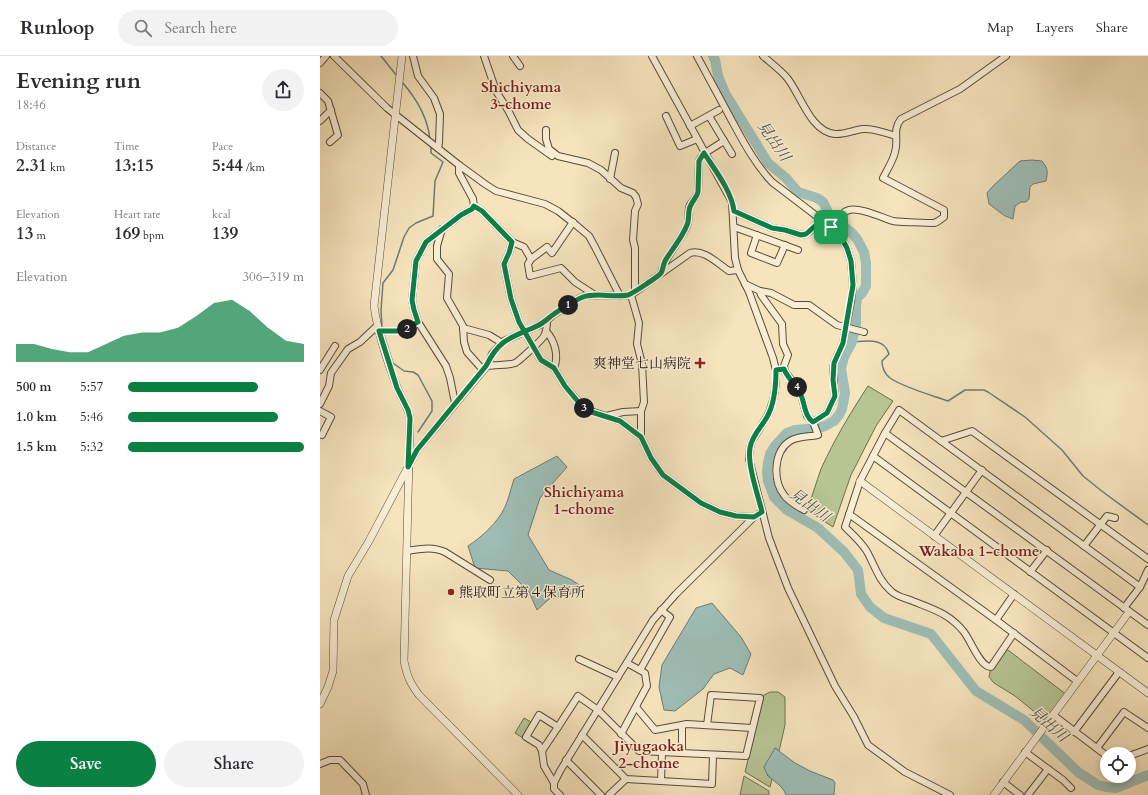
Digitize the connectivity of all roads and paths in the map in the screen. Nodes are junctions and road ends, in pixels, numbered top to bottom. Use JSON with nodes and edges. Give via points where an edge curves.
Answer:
{"nodes":[{"id":1,"x":326,"y":56,"type":"edge"},
{"id":2,"x":334,"y":56,"type":"edge"},
{"id":3,"x":402,"y":56,"type":"edge"},
{"id":4,"x":413,"y":56,"type":"edge"},
{"id":5,"x":484,"y":56,"type":"edge"},
{"id":6,"x":513,"y":56,"type":"edge"},
{"id":7,"x":652,"y":56,"type":"edge"},
{"id":8,"x":697,"y":56,"type":"edge"},
{"id":9,"x":763,"y":56,"type":"edge"},
{"id":10,"x":1006,"y":56,"type":"edge"},
{"id":11,"x":320,"y":62,"type":"edge"},
{"id":12,"x":520,"y":66,"type":"dead end"},
{"id":13,"x":320,"y":93,"type":"edge"},
{"id":14,"x":331,"y":110,"type":"junction"},
{"id":15,"x":719,"y":110,"type":"dead end"},
{"id":16,"x":396,"y":115,"type":"junction"},
{"id":17,"x":666,"y":116,"type":"dead end"},
{"id":18,"x":709,"y":116,"type":"junction"},
{"id":19,"x":321,"y":119,"type":"edge"},
{"id":20,"x":690,"y":126,"type":"junction"},
{"id":21,"x":546,"y":130,"type":"dead end"},
{"id":22,"x":896,"y":136,"type":"junction"},
{"id":23,"x":697,"y":139,"type":"junction"},
{"id":24,"x":724,"y":141,"type":"junction"},
{"id":25,"x":330,"y":142,"type":"dead end"},
{"id":26,"x":438,"y":148,"type":"junction"},
{"id":27,"x":615,"y":153,"type":"dead end"},
{"id":28,"x":704,"y":153,"type":"junction"},
{"id":29,"x":732,"y":154,"type":"dead end"},
{"id":30,"x":558,"y":156,"type":"junction"},
{"id":31,"x":459,"y":165,"type":"junction"},
{"id":32,"x":610,"y":179,"type":"junction"},
{"id":33,"x":474,"y":206,"type":"junction"},
{"id":34,"x":734,"y":211,"type":"junction"},
{"id":35,"x":573,"y":222,"type":"junction"},
{"id":36,"x":734,"y":227,"type":"junction"},
{"id":37,"x":831,"y":227,"type":"junction"},
{"id":38,"x":442,"y":229,"type":"junction"},
{"id":39,"x":757,"y":235,"type":"junction"},
{"id":40,"x":512,"y":242,"type":"junction"},
{"id":41,"x":784,"y":245,"type":"junction"},
{"id":42,"x":798,"y":250,"type":"dead end"},
{"id":43,"x":531,"y":259,"type":"junction"},
{"id":44,"x":738,"y":270,"type":"junction"},
{"id":45,"x":661,"y":273,"type":"junction"},
{"id":46,"x":745,"y":284,"type":"junction"},
{"id":47,"x":760,"y":291,"type":"junction"},
{"id":48,"x":633,"y":293,"type":"junction"},
{"id":49,"x":595,"y":295,"type":"junction"},
{"id":50,"x":620,"y":296,"type":"junction"},
{"id":51,"x":547,"y":320,"type":"junction"},
{"id":52,"x":418,"y":322,"type":"junction"},
{"id":53,"x":378,"y":328,"type":"junction"},
{"id":54,"x":463,"y":328,"type":"junction"},
{"id":55,"x":845,"y":328,"type":"junction"},
{"id":56,"x":546,"y":331,"type":"junction"},
{"id":57,"x":524,"y":332,"type":"junction"},
{"id":58,"x":864,"y":332,"type":"dead end"},
{"id":59,"x":502,"y":343,"type":"junction"},
{"id":60,"x":335,"y":346,"type":"dead end"},
{"id":61,"x":532,"y":346,"type":"junction"},
{"id":62,"x":485,"y":368,"type":"junction"},
{"id":63,"x":554,"y":368,"type":"junction"},
{"id":64,"x":784,"y":369,"type":"junction"},
{"id":65,"x":320,"y":370,"type":"edge"},
{"id":66,"x":776,"y":370,"type":"junction"},
{"id":67,"x":320,"y":404,"type":"edge"},
{"id":68,"x":455,"y":404,"type":"junction"},
{"id":69,"x":320,"y":411,"type":"edge"},
{"id":70,"x":641,"y":411,"type":"junction"},
{"id":71,"x":606,"y":416,"type":"junction"},
{"id":72,"x":813,"y":422,"type":"junction"},
{"id":73,"x":885,"y":433,"type":"junction"},
{"id":74,"x":322,"y":435,"type":"dead end"},
{"id":75,"x":641,"y":437,"type":"junction"},
{"id":76,"x":941,"y":441,"type":"junction"},
{"id":77,"x":873,"y":456,"type":"junction"},
{"id":78,"x":408,"y":467,"type":"junction"},
{"id":79,"x":982,"y":470,"type":"junction"},
{"id":80,"x":860,"y":481,"type":"junction"},
{"id":81,"x":965,"y":491,"type":"junction"},
{"id":82,"x":804,"y":510,"type":"dead end"},
{"id":83,"x":762,"y":512,"type":"junction"},
{"id":84,"x":950,"y":512,"type":"junction"},
{"id":85,"x":849,"y":514,"type":"junction"},
{"id":86,"x":754,"y":517,"type":"junction"},
{"id":87,"x":1115,"y":518,"type":"dead end"},
{"id":88,"x":1100,"y":523,"type":"junction"},
{"id":89,"x":934,"y":536,"type":"junction"},
{"id":90,"x":1084,"y":546,"type":"junction"},
{"id":91,"x":1047,"y":550,"type":"junction"},
{"id":92,"x":406,"y":551,"type":"junction"},
{"id":93,"x":1148,"y":559,"type":"edge"},
{"id":94,"x":1148,"y":570,"type":"edge"},
{"id":95,"x":1030,"y":572,"type":"junction"},
{"id":96,"x":490,"y":580,"type":"dead end"},
{"id":97,"x":1140,"y":587,"type":"junction"},
{"id":98,"x":1014,"y":594,"type":"junction"},
{"id":99,"x":661,"y":610,"type":"junction"},
{"id":100,"x":1126,"y":610,"type":"junction"},
{"id":101,"x":996,"y":620,"type":"junction"},
{"id":102,"x":1148,"y":625,"type":"edge"},
{"id":103,"x":1113,"y":632,"type":"junction"},
{"id":104,"x":1014,"y":633,"type":"junction"},
{"id":105,"x":1096,"y":656,"type":"junction"},
{"id":106,"x":1148,"y":658,"type":"edge"},
{"id":107,"x":579,"y":659,"type":"dead end"},
{"id":108,"x":627,"y":663,"type":"junction"},
{"id":109,"x":640,"y":670,"type":"junction"},
{"id":110,"x":1119,"y":672,"type":"junction"},
{"id":111,"x":618,"y":677,"type":"junction"},
{"id":112,"x":1077,"y":681,"type":"junction"},
{"id":113,"x":1148,"y":693,"type":"edge"},
{"id":114,"x":320,"y":704,"type":"edge"},
{"id":115,"x":636,"y":707,"type":"junction"},
{"id":116,"x":598,"y":710,"type":"junction"},
{"id":117,"x":1053,"y":715,"type":"junction"},
{"id":118,"x":682,"y":725,"type":"junction"},
{"id":119,"x":707,"y":725,"type":"junction"},
{"id":120,"x":558,"y":727,"type":"junction"},
{"id":121,"x":752,"y":728,"type":"junction"},
{"id":122,"x":1148,"y":728,"type":"edge"},
{"id":123,"x":1074,"y":732,"type":"junction"},
{"id":124,"x":622,"y":734,"type":"junction"},
{"id":125,"x":582,"y":736,"type":"junction"},
{"id":126,"x":1097,"y":748,"type":"junction"},
{"id":127,"x":1148,"y":749,"type":"edge"},
{"id":128,"x":1100,"y":750,"type":"edge"},
{"id":129,"x":542,"y":751,"type":"junction"},
{"id":130,"x":1025,"y":752,"type":"junction"},
{"id":131,"x":662,"y":753,"type":"junction"},
{"id":132,"x":682,"y":753,"type":"junction"},
{"id":133,"x":1136,"y":753,"type":"edge"},
{"id":134,"x":713,"y":755,"type":"junction"},
{"id":135,"x":566,"y":760,"type":"junction"},
{"id":136,"x":320,"y":764,"type":"edge"},
{"id":137,"x":1048,"y":769,"type":"junction"},
{"id":138,"x":626,"y":779,"type":"junction"},
{"id":139,"x":661,"y":781,"type":"junction"},
{"id":140,"x":1003,"y":782,"type":"junction"},
{"id":141,"x":554,"y":783,"type":"junction"},
{"id":142,"x":1072,"y":788,"type":"dead end"},
{"id":143,"x":366,"y":795,"type":"edge"},
{"id":144,"x":518,"y":795,"type":"edge"},
{"id":145,"x":560,"y":795,"type":"edge"},
{"id":146,"x":601,"y":795,"type":"edge"},
{"id":147,"x":609,"y":795,"type":"edge"},
{"id":148,"x":950,"y":795,"type":"edge"},
{"id":149,"x":994,"y":795,"type":"edge"},
{"id":150,"x":1020,"y":795,"type":"edge"},
{"id":151,"x":1028,"y":795,"type":"edge"}],
"edges":[{"from":1,"to":11,"type":"street"},
{"from":2,"to":16,"type":"street"},
{"from":3,"to":16,"type":"street"},
{"from":4,"to":26,"type":"street","via":[[418,76],[434,98],[440,114]]},
{"from":5,"to":30,"type":"street","via":[[496,91],[518,130],[551,156]]},
{"from":6,"to":12,"type":"street"},
{"from":7,"to":20,"type":"street"},
{"from":8,"to":37,"type":"street","via":[[746,146],[764,173]]},
{"from":9,"to":22,"type":"street","via":[[788,79],[809,115],[816,124],[828,132],[836,134],[871,129]]},
{"from":10,"to":22,"type":"street","via":[[960,89],[901,119]]},
{"from":13,"to":14,"type":"street","via":[[328,101]]},
{"from":14,"to":19,"type":"street"},
{"from":14,"to":25,"type":"street","via":[[338,135]]},
{"from":15,"to":18,"type":"street"},
{"from":16,"to":26,"type":"street"},
{"from":16,"to":53,"type":"street","via":[[374,306]]},
{"from":17,"to":23,"type":"street","via":[[680,146]]},
{"from":18,"to":20,"type":"street"},
{"from":18,"to":24,"type":"street"},
{"from":20,"to":23,"type":"street"},
{"from":21,"to":30,"type":"street","via":[[549,149]]},
{"from":22,"to":37,"type":"street","via":[[896,152],[884,178],[941,208],[944,210],[944,216],[932,223],[895,222],[854,209],[842,214]]},
{"from":23,"to":28,"type":"street"},
{"from":24,"to":28,"type":"street"},
{"from":24,"to":29,"type":"street"},
{"from":26,"to":31,"type":"street"},
{"from":27,"to":32,"type":"street"},
{"from":28,"to":34,"type":"street","via":[[728,194]]},
{"from":28,"to":45,"type":"street","via":[[699,161],[698,192],[689,210],[689,220],[664,263]]},
{"from":30,"to":32,"type":"street","via":[[588,163]]},
{"from":31,"to":33,"type":"street","via":[[459,173]]},
{"from":31,"to":35,"type":"street","via":[[496,191],[545,204]]},
{"from":32,"to":48,"type":"street","via":[[633,193],[638,204],[633,240]]},
{"from":33,"to":38,"type":"street"},
{"from":33,"to":40,"type":"street"},
{"from":34,"to":36,"type":"street"},
{"from":34,"to":37,"type":"street","via":[[772,228],[801,235],[815,226]]},
{"from":35,"to":43,"type":"street","via":[[552,253],[547,247]]},
{"from":35,"to":50,"type":"street","via":[[589,236]]},
{"from":36,"to":39,"type":"street"},
{"from":36,"to":44,"type":"street"},
{"from":37,"to":55,"type":"street","via":[[845,244],[851,261],[853,285]]},
{"from":38,"to":52,"type":"street","via":[[426,242],[416,261],[412,300]]},
{"from":38,"to":54,"type":"street","via":[[437,246],[437,259],[449,274],[447,298]]},
{"from":39,"to":41,"type":"street"},
{"from":39,"to":41,"type":"street","via":[[750,254],[777,263]]},
{"from":40,"to":43,"type":"street","via":[[524,248]]},
{"from":40,"to":57,"type":"street","via":[[504,264],[511,299]]},
{"from":41,"to":42,"type":"street"},
{"from":43,"to":49,"type":"street","via":[[528,264],[530,276],[561,268],[575,282]]},
{"from":44,"to":45,"type":"street","via":[[729,271],[695,251]]},
{"from":44,"to":46,"type":"street"},
{"from":45,"to":48,"type":"street"},
{"from":46,"to":47,"type":"street"},
{"from":46,"to":66,"type":"street"},
{"from":47,"to":55,"type":"street","via":[[771,293],[794,305],[809,305]]},
{"from":47,"to":64,"type":"street","via":[[782,324],[783,344],[788,354]]},
{"from":48,"to":50,"type":"street"},
{"from":48,"to":70,"type":"street","via":[[638,323],[637,344],[642,364],[644,402]]},
{"from":49,"to":50,"type":"street"},
{"from":49,"to":51,"type":"street","via":[[578,299]]},
{"from":51,"to":56,"type":"street"},
{"from":51,"to":57,"type":"street"},
{"from":52,"to":53,"type":"street","via":[[400,331]]},
{"from":52,"to":68,"type":"street","via":[[446,366]]},
{"from":53,"to":67,"type":"street","via":[[348,348],[331,373],[330,386]]},
{"from":53,"to":78,"type":"street","via":[[397,388],[410,418]]},
{"from":54,"to":59,"type":"street","via":[[489,335]]},
{"from":54,"to":62,"type":"street","via":[[467,352]]},
{"from":55,"to":58,"type":"street"},
{"from":55,"to":72,"type":"street","via":[[843,343],[834,363],[835,396],[827,413]]},
{"from":56,"to":61,"type":"street","via":[[543,338]]},
{"from":56,"to":63,"type":"street","via":[[551,337],[556,355]]},
{"from":57,"to":59,"type":"street"},
{"from":57,"to":61,"type":"street"},
{"from":59,"to":62,"type":"street","via":[[492,354]]},
{"from":60,"to":65,"type":"street"},
{"from":61,"to":62,"type":"street","via":[[515,363]]},
{"from":61,"to":63,"type":"street","via":[[541,360]]},
{"from":62,"to":68,"type":"street"},
{"from":63,"to":71,"type":"street","via":[[585,410]]},
{"from":64,"to":66,"type":"street"},
{"from":64,"to":72,"type":"street","via":[[796,385],[807,416]]},
{"from":66,"to":83,"type":"street","via":[[774,397],[769,413],[750,448],[749,460]]},
{"from":68,"to":78,"type":"street","via":[[417,450]]},
{"from":69,"to":74,"type":"street","via":[[331,417]]},
{"from":70,"to":71,"type":"street"},
{"from":70,"to":75,"type":"street"},
{"from":71,"to":75,"type":"street","via":[[620,421]]},
{"from":72,"to":82,"type":"street","via":[[818,435],[791,441],[781,452],[777,466],[777,480],[784,495]]},
{"from":73,"to":76,"type":"street","via":[[899,410]]},
{"from":73,"to":77,"type":"street"},
{"from":73,"to":81,"type":"street"},
{"from":75,"to":86,"type":"street","via":[[663,475],[690,496],[720,512]]},
{"from":76,"to":79,"type":"street"},
{"from":76,"to":88,"type":"street","via":[[972,431]]},
{"from":77,"to":80,"type":"street"},
{"from":77,"to":84,"type":"street"},
{"from":78,"to":92,"type":"street"},
{"from":78,"to":114,"type":"street","via":[[369,542],[348,576],[334,620],[333,671]]},
{"from":79,"to":81,"type":"street"},
{"from":79,"to":90,"type":"street"},
{"from":80,"to":85,"type":"street"},
{"from":80,"to":89,"type":"street"},
{"from":81,"to":84,"type":"street"},
{"from":81,"to":91,"type":"street"},
{"from":83,"to":86,"type":"street"},
{"from":83,"to":148,"type":"street","via":[[788,588],[834,686],[868,745],[905,772]]},
{"from":84,"to":89,"type":"street"},
{"from":84,"to":95,"type":"street"},
{"from":85,"to":101,"type":"street"},
{"from":85,"to":104,"type":"street","via":[[845,527],[862,544],[883,583],[900,597],[950,617],[964,632],[987,667],[991,667]]},
{"from":86,"to":99,"type":"street"},
{"from":87,"to":88,"type":"street","via":[[1107,516]]},
{"from":88,"to":90,"type":"street"},
{"from":88,"to":93,"type":"street"},
{"from":89,"to":98,"type":"street"},
{"from":90,"to":97,"type":"street"},
{"from":91,"to":95,"type":"street"},
{"from":91,"to":100,"type":"street"},
{"from":92,"to":96,"type":"street","via":[[438,548]]},
{"from":92,"to":144,"type":"street","via":[[404,661],[407,677],[419,695]]},
{"from":94,"to":97,"type":"street"},
{"from":95,"to":103,"type":"street"},
{"from":97,"to":100,"type":"street"},
{"from":98,"to":101,"type":"street"},
{"from":98,"to":105,"type":"street"},
{"from":99,"to":108,"type":"street"},
{"from":99,"to":109,"type":"street","via":[[670,617]]},
{"from":100,"to":102,"type":"street"},
{"from":100,"to":103,"type":"street"},
{"from":101,"to":104,"type":"street"},
{"from":103,"to":105,"type":"street"},
{"from":103,"to":106,"type":"street"},
{"from":104,"to":112,"type":"street"},
{"from":105,"to":110,"type":"street"},
{"from":105,"to":112,"type":"street"},
{"from":107,"to":111,"type":"street"},
{"from":108,"to":109,"type":"street"},
{"from":108,"to":111,"type":"street"},
{"from":109,"to":115,"type":"street","via":[[645,673],[647,686]]},
{"from":110,"to":113,"type":"street"},
{"from":110,"to":123,"type":"street"},
{"from":111,"to":116,"type":"street"},
{"from":112,"to":117,"type":"street"},
{"from":115,"to":118,"type":"street","via":[[655,730]]},
{"from":115,"to":124,"type":"street"},
{"from":116,"to":120,"type":"street","via":[[578,696]]},
{"from":116,"to":124,"type":"street"},
{"from":116,"to":125,"type":"street"},
{"from":117,"to":123,"type":"street"},
{"from":117,"to":130,"type":"street"},
{"from":118,"to":119,"type":"street"},
{"from":118,"to":132,"type":"street"},
{"from":119,"to":121,"type":"street"},
{"from":119,"to":121,"type":"street","via":[[712,695],[760,698]]},
{"from":120,"to":129,"type":"street"},
{"from":120,"to":129,"type":"street","via":[[539,715],[526,737],[539,745]]},
{"from":121,"to":134,"type":"street","via":[[746,756]]},
{"from":122,"to":126,"type":"street","via":[[1124,712]]},
{"from":123,"to":126,"type":"street"},
{"from":124,"to":131,"type":"street","via":[[638,751]]},
{"from":125,"to":135,"type":"street"},
{"from":125,"to":138,"type":"street"},
{"from":126,"to":128,"type":"street"},
{"from":127,"to":133,"type":"street"},
{"from":129,"to":141,"type":"street","via":[[544,766]]},
{"from":130,"to":137,"type":"street"},
{"from":130,"to":140,"type":"street"},
{"from":131,"to":132,"type":"street"},
{"from":131,"to":139,"type":"street"},
{"from":132,"to":134,"type":"street"},
{"from":134,"to":139,"type":"street","via":[[712,784]]},
{"from":135,"to":141,"type":"street"},
{"from":135,"to":146,"type":"street"},
{"from":136,"to":143,"type":"street","via":[[340,760],[363,784]]},
{"from":137,"to":142,"type":"street"},
{"from":137,"to":151,"type":"street"},
{"from":138,"to":139,"type":"street"},
{"from":138,"to":147,"type":"street"},
{"from":140,"to":149,"type":"street"},
{"from":140,"to":150,"type":"street"},
{"from":141,"to":145,"type":"street","via":[[554,789]]}]}
